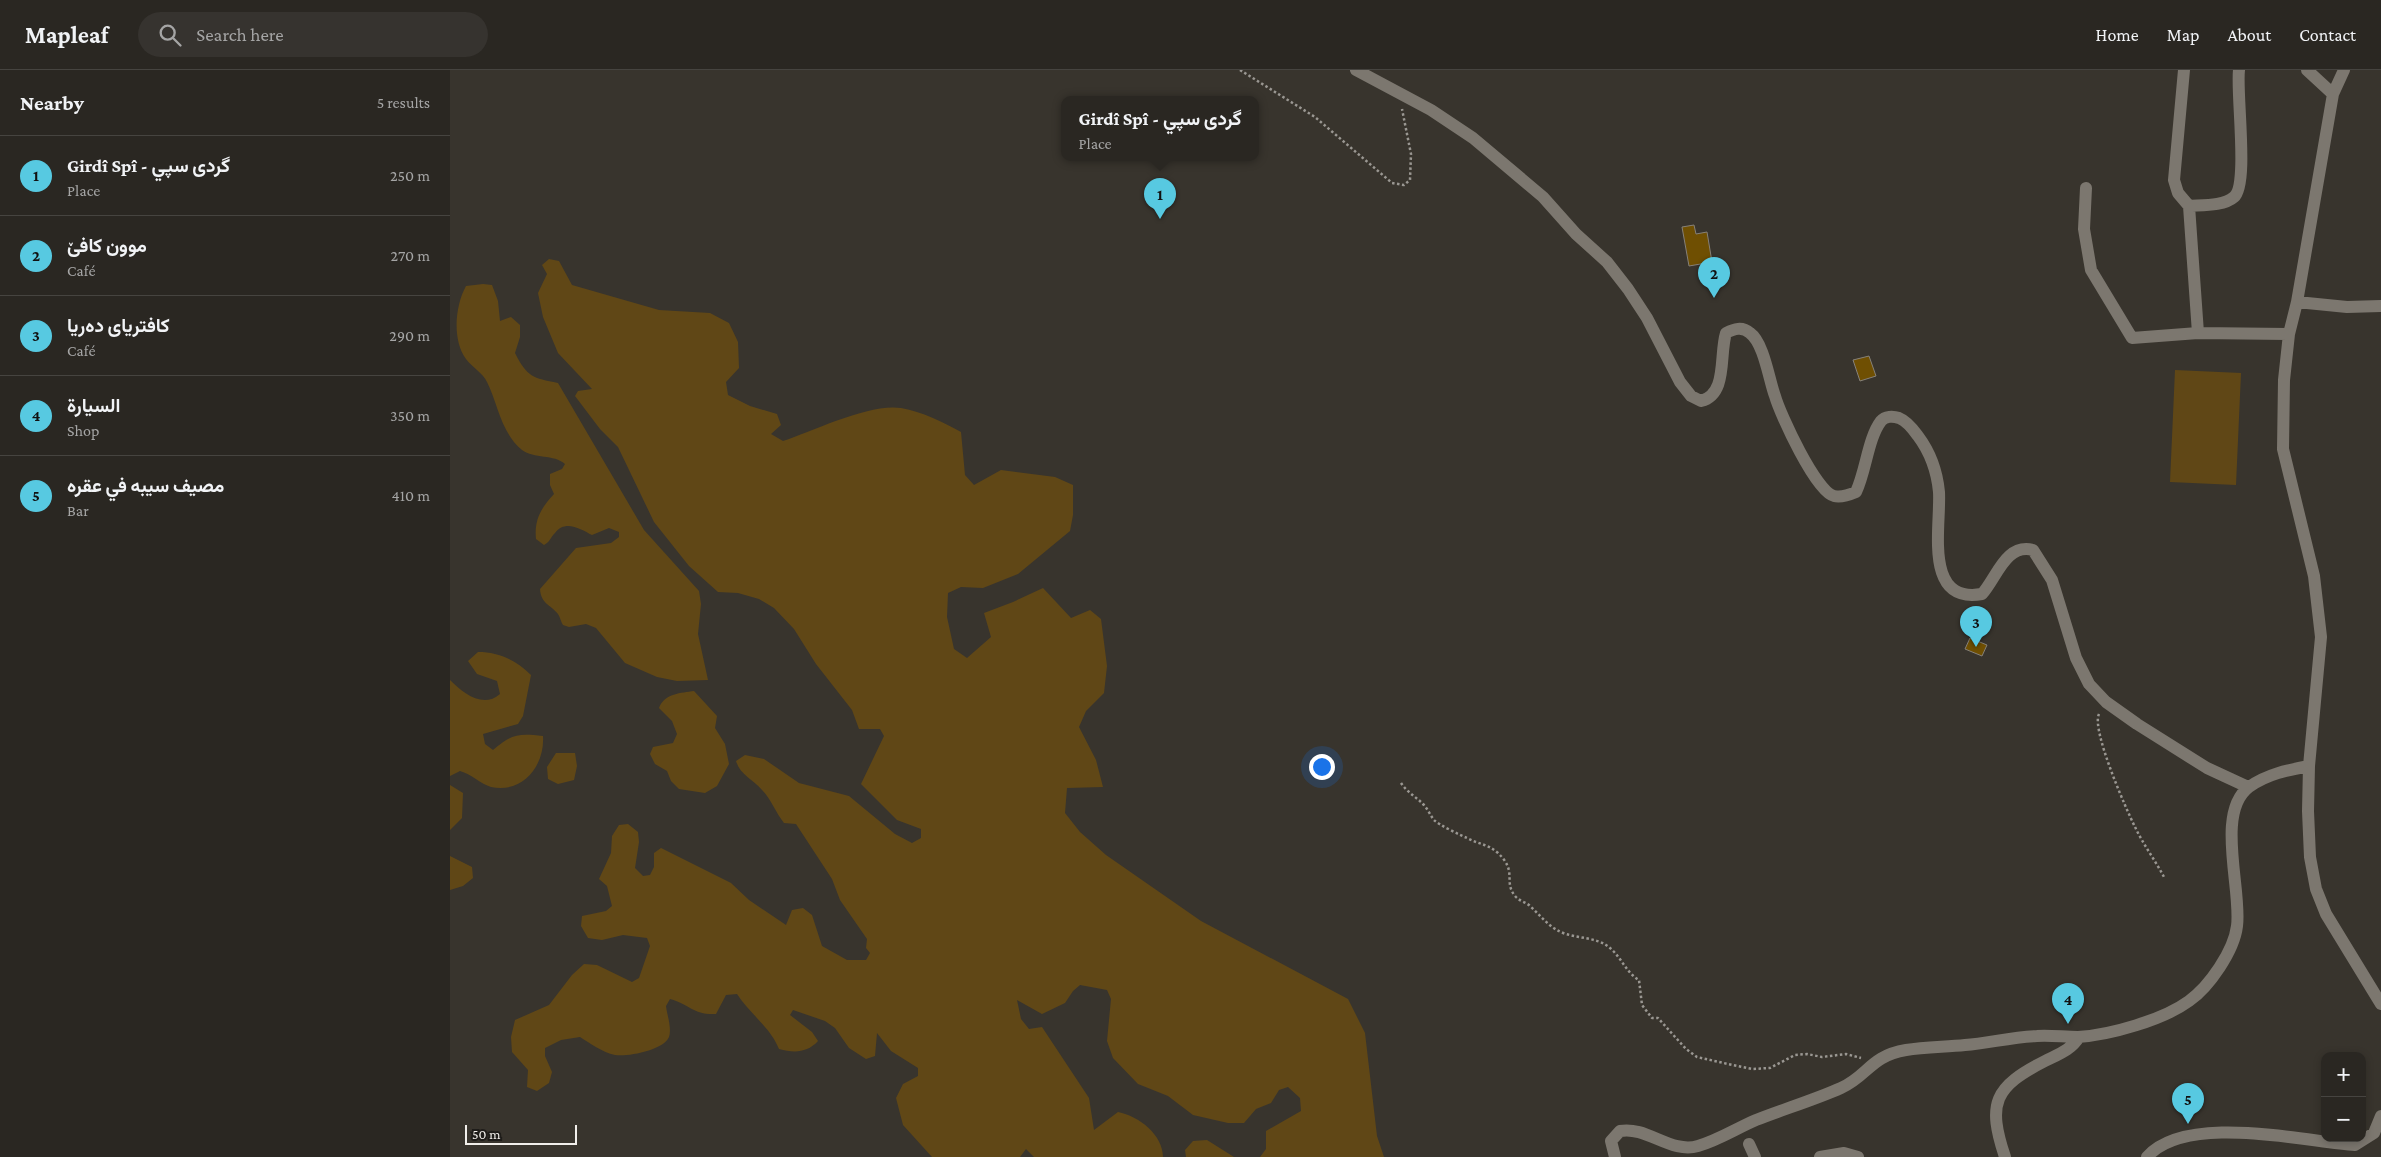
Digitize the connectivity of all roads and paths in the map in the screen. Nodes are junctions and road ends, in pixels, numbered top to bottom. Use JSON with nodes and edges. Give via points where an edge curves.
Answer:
{"nodes":[{"id":1,"x":1240,"y":70,"type":"edge"},
{"id":2,"x":1356,"y":70,"type":"edge"},
{"id":3,"x":2184,"y":70,"type":"edge"},
{"id":4,"x":2238,"y":70,"type":"edge"},
{"id":5,"x":2308,"y":70,"type":"edge"},
{"id":6,"x":2344,"y":70,"type":"edge"},
{"id":7,"x":2333,"y":94,"type":"junction"},
{"id":8,"x":1400,"y":95,"type":"junction"},
{"id":9,"x":2086,"y":188,"type":"dead end"},
{"id":10,"x":2189,"y":206,"type":"junction"},
{"id":11,"x":2297,"y":302,"type":"junction"},
{"id":12,"x":2381,"y":306,"type":"edge"},
{"id":13,"x":2198,"y":333,"type":"junction"},
{"id":14,"x":2289,"y":334,"type":"junction"},
{"id":15,"x":2106,"y":702,"type":"junction"},
{"id":16,"x":2309,"y":766,"type":"junction"},
{"id":17,"x":1401,"y":783,"type":"dead end"},
{"id":18,"x":2248,"y":787,"type":"junction"},
{"id":19,"x":2164,"y":877,"type":"dead end"},
{"id":20,"x":2381,"y":1004,"type":"edge"},
{"id":21,"x":2079,"y":1037,"type":"junction"},
{"id":22,"x":1872,"y":1063,"type":"junction"},
{"id":23,"x":2381,"y":1116,"type":"edge"},
{"id":24,"x":1749,"y":1144,"type":"dead end"},
{"id":25,"x":1615,"y":1157,"type":"edge"},
{"id":26,"x":1755,"y":1157,"type":"edge"},
{"id":27,"x":1820,"y":1157,"type":"edge"},
{"id":28,"x":1858,"y":1157,"type":"edge"},
{"id":29,"x":2005,"y":1157,"type":"edge"},
{"id":30,"x":2147,"y":1157,"type":"edge"}],
"edges":[{"from":1,"to":8,"type":"path","via":[[1315,117],[1392,183],[1404,185],[1410,180],[1413,165]]},
{"from":2,"to":8,"type":"street"},
{"from":3,"to":10,"type":"street","via":[[2174,180],[2178,193]]},
{"from":4,"to":10,"type":"street","via":[[2242,158],[2240,188],[2229,201]]},
{"from":5,"to":7,"type":"street"},
{"from":6,"to":7,"type":"street"},
{"from":7,"to":11,"type":"street"},
{"from":8,"to":15,"type":"street","via":[[1438,115],[1500,158],[1607,262],[1648,318],[1680,382],[1691,396],[1701,401],[1709,399],[1716,391],[1726,334],[1734,329],[1752,333],[1760,347],[1775,398],[1797,446],[1821,488],[1832,496],[1856,492],[1882,419],[1889,416],[1900,418],[1912,428],[1932,459],[1939,490],[1939,566],[1947,584],[1968,596],[1982,594],[2012,551],[2023,547],[2033,550],[2052,580],[2076,658],[2089,684]]},
{"from":9,"to":13,"type":"street","via":[[2084,229],[2091,270],[2132,338]]},
{"from":10,"to":13,"type":"street"},
{"from":11,"to":12,"type":"street","via":[[2347,307]]},
{"from":11,"to":14,"type":"street"},
{"from":13,"to":14,"type":"street"},
{"from":14,"to":16,"type":"street","via":[[2284,380],[2283,449],[2314,576],[2321,638]]},
{"from":15,"to":18,"type":"street","via":[[2208,768]]},
{"from":15,"to":19,"type":"path","via":[[2097,717],[2101,743],[2135,827]]},
{"from":16,"to":18,"type":"street","via":[[2274,774]]},
{"from":16,"to":20,"type":"street","via":[[2310,847],[2316,888],[2326,914]]},
{"from":17,"to":22,"type":"path","via":[[1424,805],[1434,820],[1497,852],[1512,874],[1509,883],[1516,897],[1531,906],[1551,928],[1604,943],[1613,950],[1629,974],[1639,980],[1642,1005],[1652,1018],[1658,1018],[1677,1042],[1697,1057],[1752,1069],[1770,1068],[1807,1054],[1822,1057],[1846,1054]]},
{"from":18,"to":21,"type":"street","via":[[2236,804],[2233,826],[2237,928],[2222,963],[2191,1001],[2174,1010],[2114,1031]]},
{"from":21,"to":22,"type":"street","via":[[2040,1035],[1969,1045],[1907,1049],[1887,1054]]},
{"from":21,"to":29,"type":"street","via":[[2072,1048],[2032,1068],[2004,1090],[1996,1103],[1994,1117]]},
{"from":22,"to":25,"type":"street","via":[[1844,1087],[1697,1146],[1678,1146],[1638,1131],[1620,1131],[1611,1141]]},
{"from":23,"to":30,"type":"street","via":[[2374,1133],[2355,1145],[2291,1136],[2195,1134],[2170,1141]]},
{"from":24,"to":26,"type":"street"},
{"from":27,"to":28,"type":"street","via":[[1844,1153]]}]}
